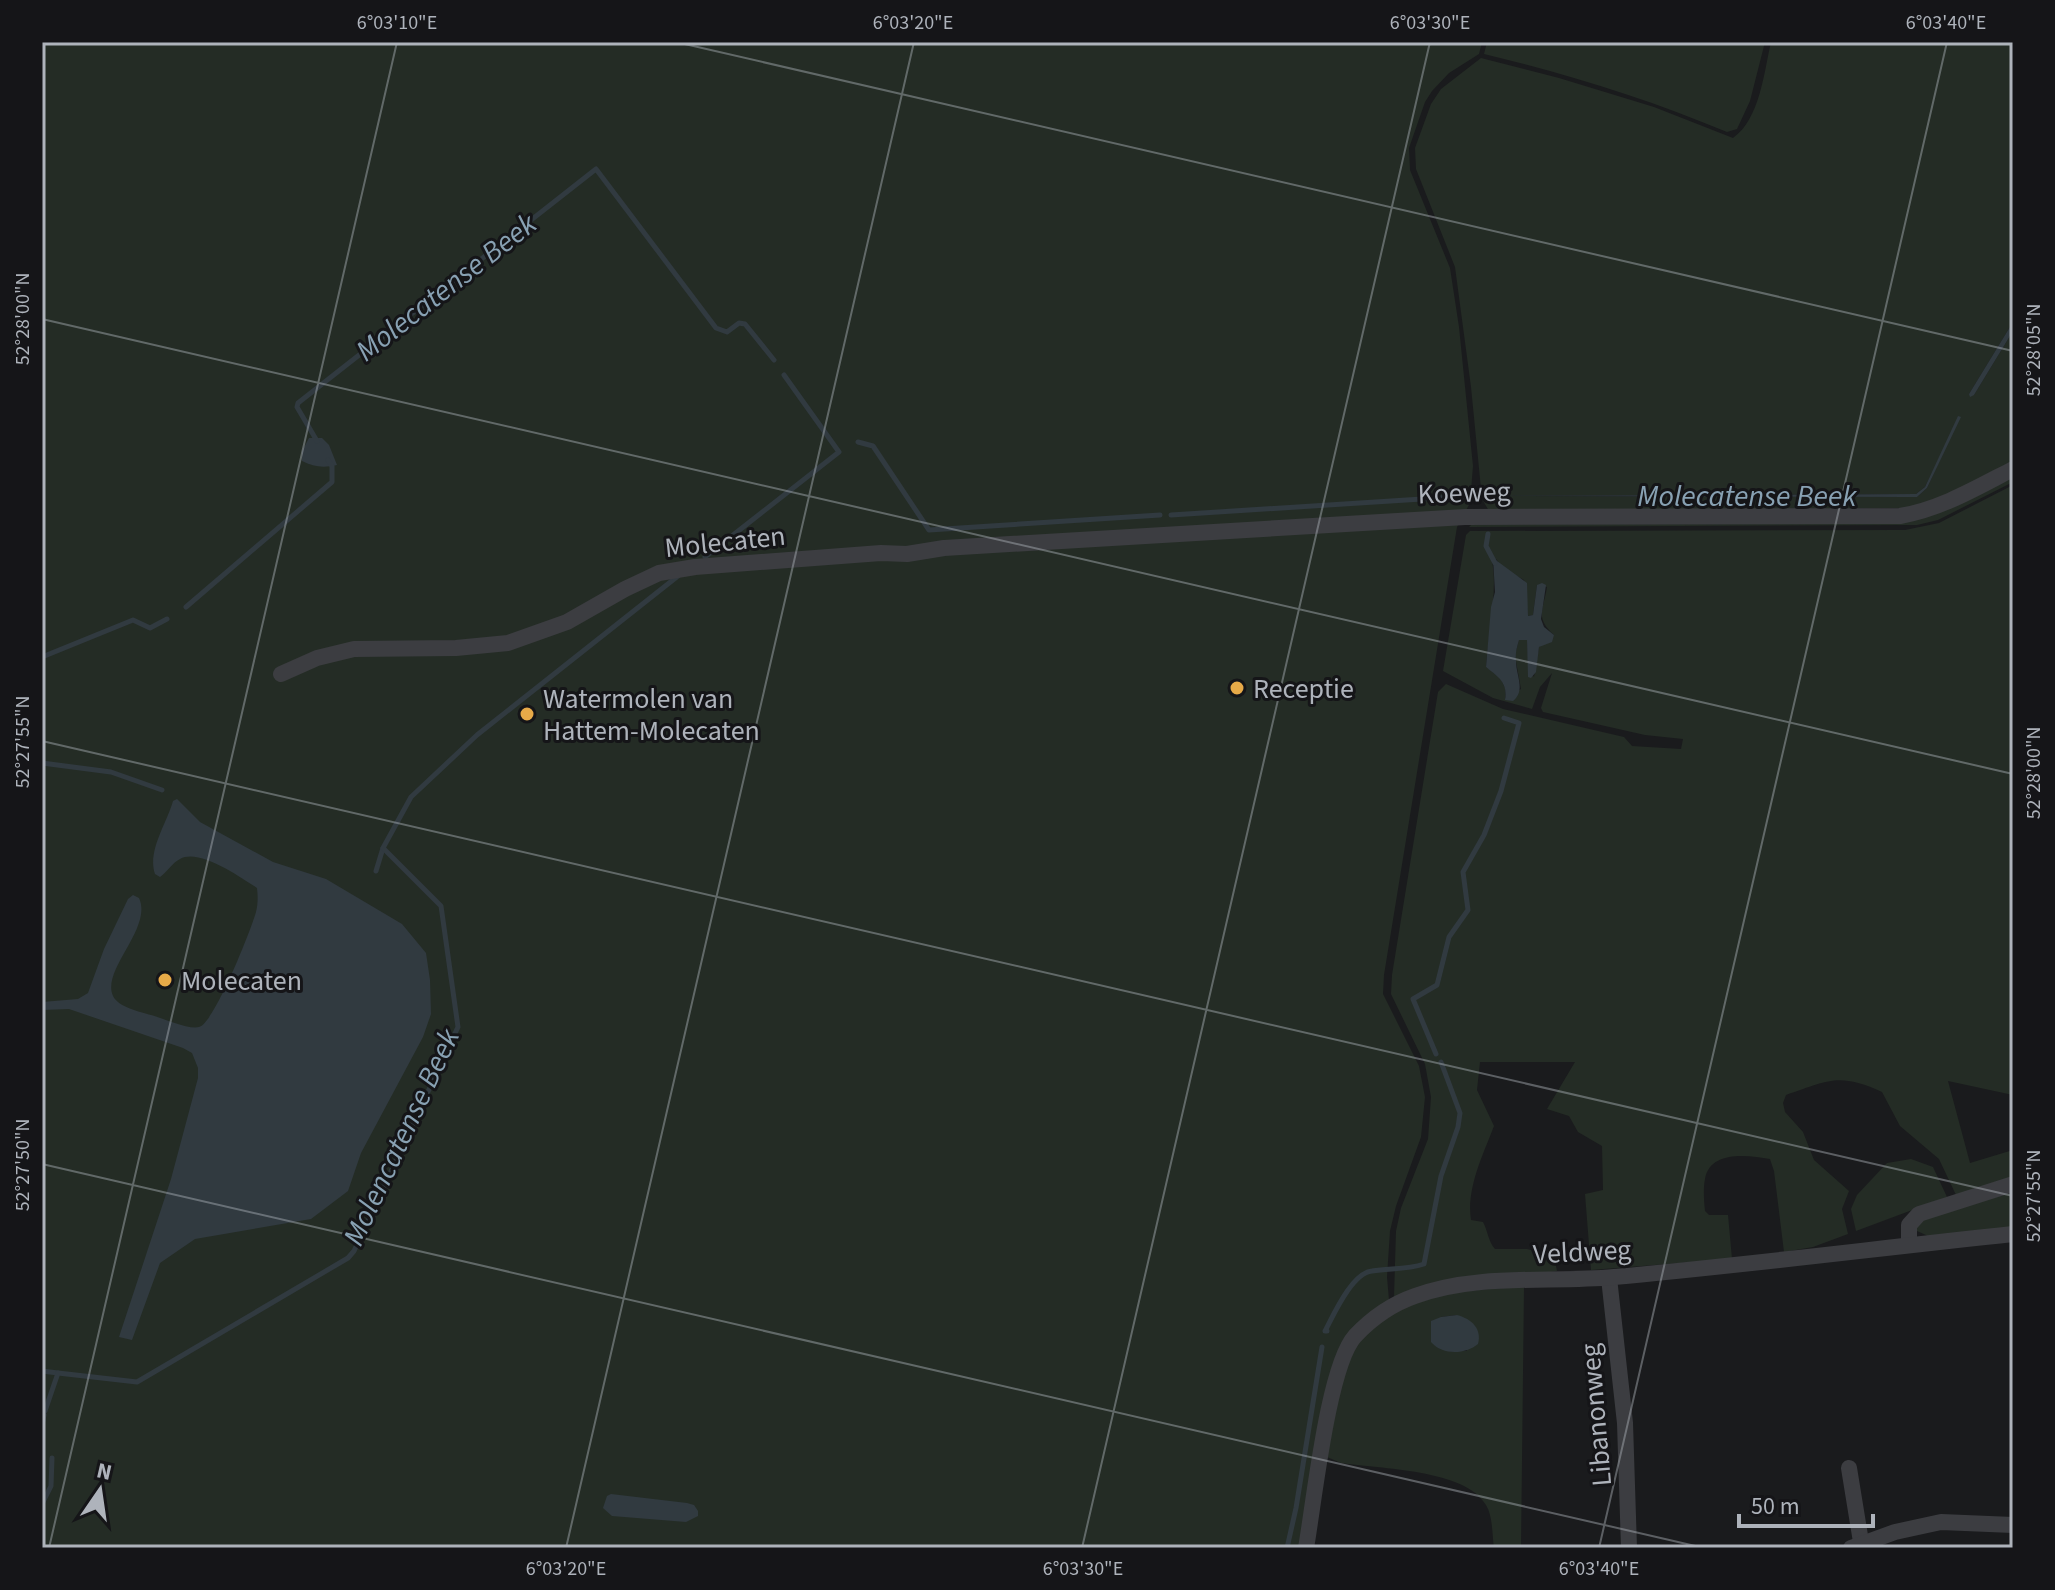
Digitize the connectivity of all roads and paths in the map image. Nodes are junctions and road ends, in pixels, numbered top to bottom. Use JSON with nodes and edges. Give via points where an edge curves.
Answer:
{"nodes":[{"id":1,"x":2013,"y":469,"type":"edge"},
{"id":2,"x":907,"y":554,"type":"joint"},
{"id":3,"x":281,"y":674,"type":"dead end"},
{"id":4,"x":2013,"y":1184,"type":"edge"},
{"id":5,"x":2013,"y":1234,"type":"edge"},
{"id":6,"x":1909,"y":1245,"type":"junction"},
{"id":7,"x":1609,"y":1278,"type":"junction"},
{"id":8,"x":1849,"y":1468,"type":"dead end"},
{"id":9,"x":2013,"y":1525,"type":"edge"},
{"id":10,"x":1858,"y":1547,"type":"edge"},
{"id":11,"x":1306,"y":1548,"type":"edge"},
{"id":12,"x":1629,"y":1548,"type":"edge"}],
"edges":[{"from":1,"to":2,"type":"street","name":"Koeweg","via":[[1947,503],[1900,516],[1465,517]]},
{"from":2,"to":3,"type":"street","name":"Molecaten","via":[[678,570],[641,581],[567,622],[508,643],[354,649]]},
{"from":4,"to":6,"type":"street","via":[[1919,1214],[1909,1225]]},
{"from":5,"to":6,"type":"street","name":"Veldweg"},
{"from":6,"to":7,"type":"street","name":"Veldweg"},
{"from":7,"to":11,"type":"street","name":"Veldweg","via":[[1460,1285],[1415,1296],[1370,1321],[1352,1339],[1338,1373]]},
{"from":7,"to":12,"type":"street","name":"Libanonweg","via":[[1625,1423]]},
{"from":8,"to":10,"type":"street"},
{"from":9,"to":10,"type":"street","via":[[1941,1522]]}]}
